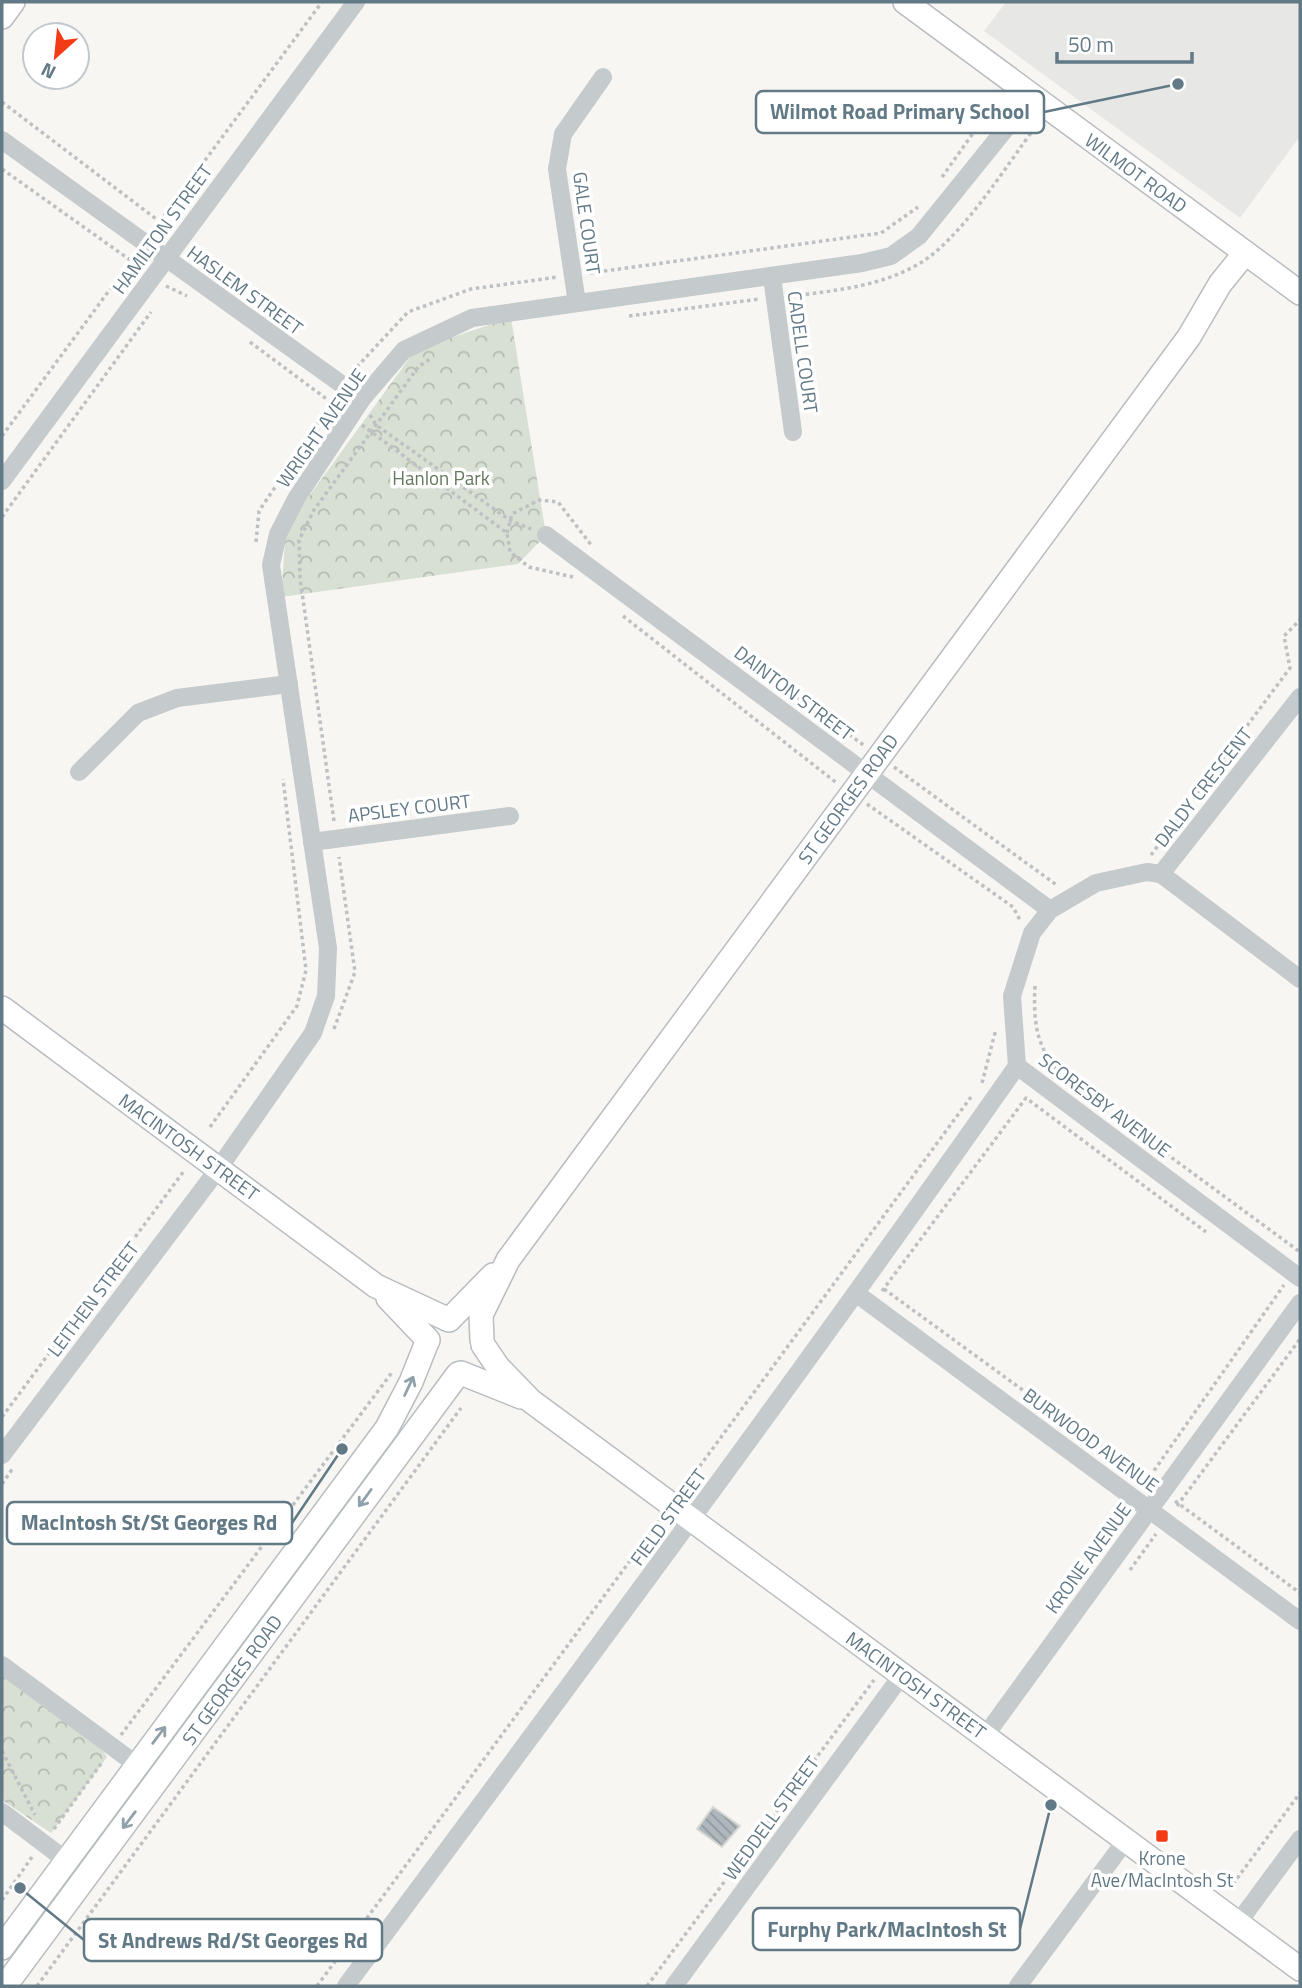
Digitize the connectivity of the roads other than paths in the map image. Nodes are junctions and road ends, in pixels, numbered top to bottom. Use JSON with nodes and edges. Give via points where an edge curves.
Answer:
{"nodes":[{"id":1,"x":13,"y":2,"type":"edge"},
{"id":2,"x":356,"y":2,"type":"edge"},
{"id":3,"x":905,"y":2,"type":"edge"},
{"id":4,"x":2,"y":17,"type":"edge"},
{"id":5,"x":604,"y":77,"type":"dead end"},
{"id":6,"x":1032,"y":96,"type":"junction"},
{"id":7,"x":2,"y":140,"type":"edge"},
{"id":8,"x":1250,"y":257,"type":"junction"},
{"id":9,"x":166,"y":258,"type":"junction"},
{"id":10,"x":772,"y":277,"type":"junction"},
{"id":11,"x":1300,"y":293,"type":"edge"},
{"id":12,"x":578,"y":303,"type":"junction"},
{"id":13,"x":362,"y":400,"type":"junction"},
{"id":14,"x":793,"y":432,"type":"dead end"},
{"id":15,"x":2,"y":481,"type":"edge"},
{"id":16,"x":546,"y":536,"type":"road end"},
{"id":17,"x":289,"y":684,"type":"junction"},
{"id":18,"x":1300,"y":697,"type":"edge"},
{"id":19,"x":79,"y":772,"type":"dead end"},
{"id":20,"x":867,"y":774,"type":"junction"},
{"id":21,"x":510,"y":816,"type":"dead end"},
{"id":22,"x":312,"y":842,"type":"junction"},
{"id":23,"x":1161,"y":874,"type":"junction"},
{"id":24,"x":1046,"y":907,"type":"junction"},
{"id":25,"x":1300,"y":979,"type":"edge"},
{"id":26,"x":2,"y":1008,"type":"edge"},
{"id":27,"x":1017,"y":1066,"type":"junction"},
{"id":28,"x":219,"y":1168,"type":"junction"},
{"id":29,"x":508,"y":1260,"type":"junction"},
{"id":30,"x":1300,"y":1278,"type":"edge"},
{"id":31,"x":376,"y":1286,"type":"junction"},
{"id":32,"x":864,"y":1299,"type":"junction"},
{"id":33,"x":1296,"y":1299,"type":"edge"},
{"id":34,"x":449,"y":1319,"type":"junction"},
{"id":35,"x":428,"y":1341,"type":"junction"},
{"id":36,"x":482,"y":1342,"type":"junction"},
{"id":37,"x":460,"y":1374,"type":"junction"},
{"id":38,"x":531,"y":1401,"type":"junction"},
{"id":39,"x":2,"y":1455,"type":"edge"},
{"id":40,"x":1150,"y":1509,"type":"junction"},
{"id":41,"x":693,"y":1520,"type":"junction"},
{"id":42,"x":303,"y":1541,"type":"junction"},
{"id":43,"x":323,"y":1556,"type":"junction"},
{"id":44,"x":1300,"y":1620,"type":"edge"},
{"id":45,"x":2,"y":1665,"type":"edge"},
{"id":46,"x":902,"y":1675,"type":"junction"},
{"id":47,"x":985,"y":1736,"type":"junction"},
{"id":48,"x":137,"y":1765,"type":"junction"},
{"id":49,"x":158,"y":1780,"type":"junction"},
{"id":50,"x":2,"y":1812,"type":"edge"},
{"id":51,"x":1300,"y":1839,"type":"edge"},
{"id":52,"x":1126,"y":1840,"type":"junction"},
{"id":53,"x":60,"y":1870,"type":"junction"},
{"id":54,"x":73,"y":1894,"type":"junction"},
{"id":55,"x":1238,"y":1923,"type":"junction"},
{"id":56,"x":2,"y":1948,"type":"edge"},
{"id":57,"x":1300,"y":1969,"type":"edge"},
{"id":58,"x":5,"y":1986,"type":"edge"},
{"id":59,"x":346,"y":1986,"type":"edge"},
{"id":60,"x":674,"y":1986,"type":"edge"},
{"id":61,"x":1018,"y":1986,"type":"edge"}],
"edges":[{"from":1,"to":4,"type":"street"},
{"from":2,"to":9,"type":"street","name":"HAMILTON STREET"},
{"from":3,"to":6,"type":"street","name":"WILMOT ROAD"},
{"from":5,"to":12,"type":"street","name":"GALE COURT","via":[[563,134],[557,169]]},
{"from":6,"to":8,"type":"street","name":"WILMOT ROAD"},
{"from":6,"to":10,"type":"street","name":"WRIGHT AVENUE","via":[[919,236],[891,256]]},
{"from":7,"to":9,"type":"street","name":"HASLEM STREET"},
{"from":8,"to":11,"type":"street","name":"WILMOT ROAD"},
{"from":8,"to":20,"type":"street","name":"ST GEORGES ROAD","via":[[1231,293],[1189,337]]},
{"from":9,"to":13,"type":"street","name":"HASLEM STREET"},
{"from":9,"to":15,"type":"street","name":"HAMILTON STREET"},
{"from":10,"to":12,"type":"street","name":"WRIGHT AVENUE"},
{"from":10,"to":14,"type":"street","name":"CADELL COURT"},
{"from":12,"to":13,"type":"street","name":"WRIGHT AVENUE","via":[[472,318],[435,334],[404,350]]},
{"from":13,"to":17,"type":"street","name":"WRIGHT AVENUE","via":[[296,499],[276,544],[271,565]]},
{"from":16,"to":20,"type":"street","name":"DAINTON STREET"},
{"from":17,"to":19,"type":"street","via":[[177,698],[138,713]]},
{"from":17,"to":22,"type":"street","name":"WRIGHT AVENUE"},
{"from":18,"to":23,"type":"street","name":"DALDY CRESCENT"},
{"from":20,"to":24,"type":"street","name":"DAINTON STREET"},
{"from":20,"to":29,"type":"street","name":"ST GEORGES ROAD"},
{"from":21,"to":22,"type":"street","name":"APSLEY COURT"},
{"from":22,"to":28,"type":"street","name":"WRIGHT AVENUE","via":[[328,948],[326,996],[313,1032]]},
{"from":23,"to":24,"type":"street","name":"DALDY CRESCENT","via":[[1147,872],[1096,883]]},
{"from":23,"to":25,"type":"street"},
{"from":24,"to":27,"type":"street","name":"SCORESBY AVENUE","via":[[1032,933],[1012,996]]},
{"from":26,"to":28,"type":"street","name":"MACINTOSH STREET"},
{"from":27,"to":30,"type":"street","name":"SCORESBY AVENUE"},
{"from":27,"to":32,"type":"street","name":"FIELD STREET","via":[[869,1278]]},
{"from":28,"to":31,"type":"street","name":"MACINTOSH STREET"},
{"from":28,"to":39,"type":"street","name":"LEITHEN STREET"},
{"from":29,"to":34,"type":"street","name":"ST GEORGES ROAD"},
{"from":29,"to":36,"type":"street","name":"ST GEORGES ROAD","via":[[481,1315]]},
{"from":31,"to":34,"type":"street","name":"MACINTOSH STREET"},
{"from":31,"to":35,"type":"street","name":"MACINTOSH STREET"},
{"from":32,"to":40,"type":"street","name":"BURWOOD AVENUE"},
{"from":32,"to":41,"type":"street","name":"FIELD STREET"},
{"from":33,"to":40,"type":"street","name":"KRONE AVENUE"},
{"from":34,"to":35,"type":"street","via":[[436,1326]]},
{"from":34,"to":36,"type":"street","via":[[473,1326]]},
{"from":35,"to":37,"type":"street","via":[[435,1366]]},
{"from":42,"to":35,"type":"street","name":"ST GEORGES ROAD","one_way":true,"via":[[387,1428]]},
{"from":36,"to":37,"type":"street","via":[[475,1366]]},
{"from":36,"to":38,"type":"street","name":"MACINTOSH STREET","via":[[498,1367]]},
{"from":37,"to":38,"type":"street","name":"MACINTOSH STREET"},
{"from":37,"to":43,"type":"street","name":"ST GEORGES ROAD","one_way":true},
{"from":38,"to":41,"type":"street","name":"MACINTOSH STREET"},
{"from":40,"to":44,"type":"street","name":"BURWOOD AVENUE"},
{"from":40,"to":47,"type":"street","name":"KRONE AVENUE"},
{"from":41,"to":46,"type":"street","name":"MACINTOSH STREET"},
{"from":41,"to":59,"type":"street","name":"FIELD STREET"},
{"from":42,"to":43,"type":"street"},
{"from":48,"to":42,"type":"street","name":"ST GEORGES ROAD","one_way":true},
{"from":43,"to":49,"type":"street","name":"ST GEORGES ROAD"},
{"from":45,"to":48,"type":"street"},
{"from":46,"to":47,"type":"street","name":"MACINTOSH STREET"},
{"from":46,"to":60,"type":"street","name":"WEDDELL STREET"},
{"from":47,"to":52,"type":"street","name":"MACINTOSH STREET"},
{"from":48,"to":49,"type":"street"},
{"from":48,"to":53,"type":"street","name":"ST GEORGES ROAD"},
{"from":49,"to":54,"type":"street","name":"ST GEORGES ROAD","one_way":true},
{"from":50,"to":53,"type":"street","via":[[44,1844]]},
{"from":51,"to":55,"type":"street"},
{"from":52,"to":55,"type":"street","name":"MACINTOSH STREET"},
{"from":52,"to":61,"type":"street"},
{"from":53,"to":54,"type":"street"},
{"from":53,"to":56,"type":"street","name":"ST GEORGES ROAD"},
{"from":54,"to":58,"type":"street","name":"ST GEORGES ROAD"},
{"from":55,"to":57,"type":"street","name":"MACINTOSH STREET"}]}
